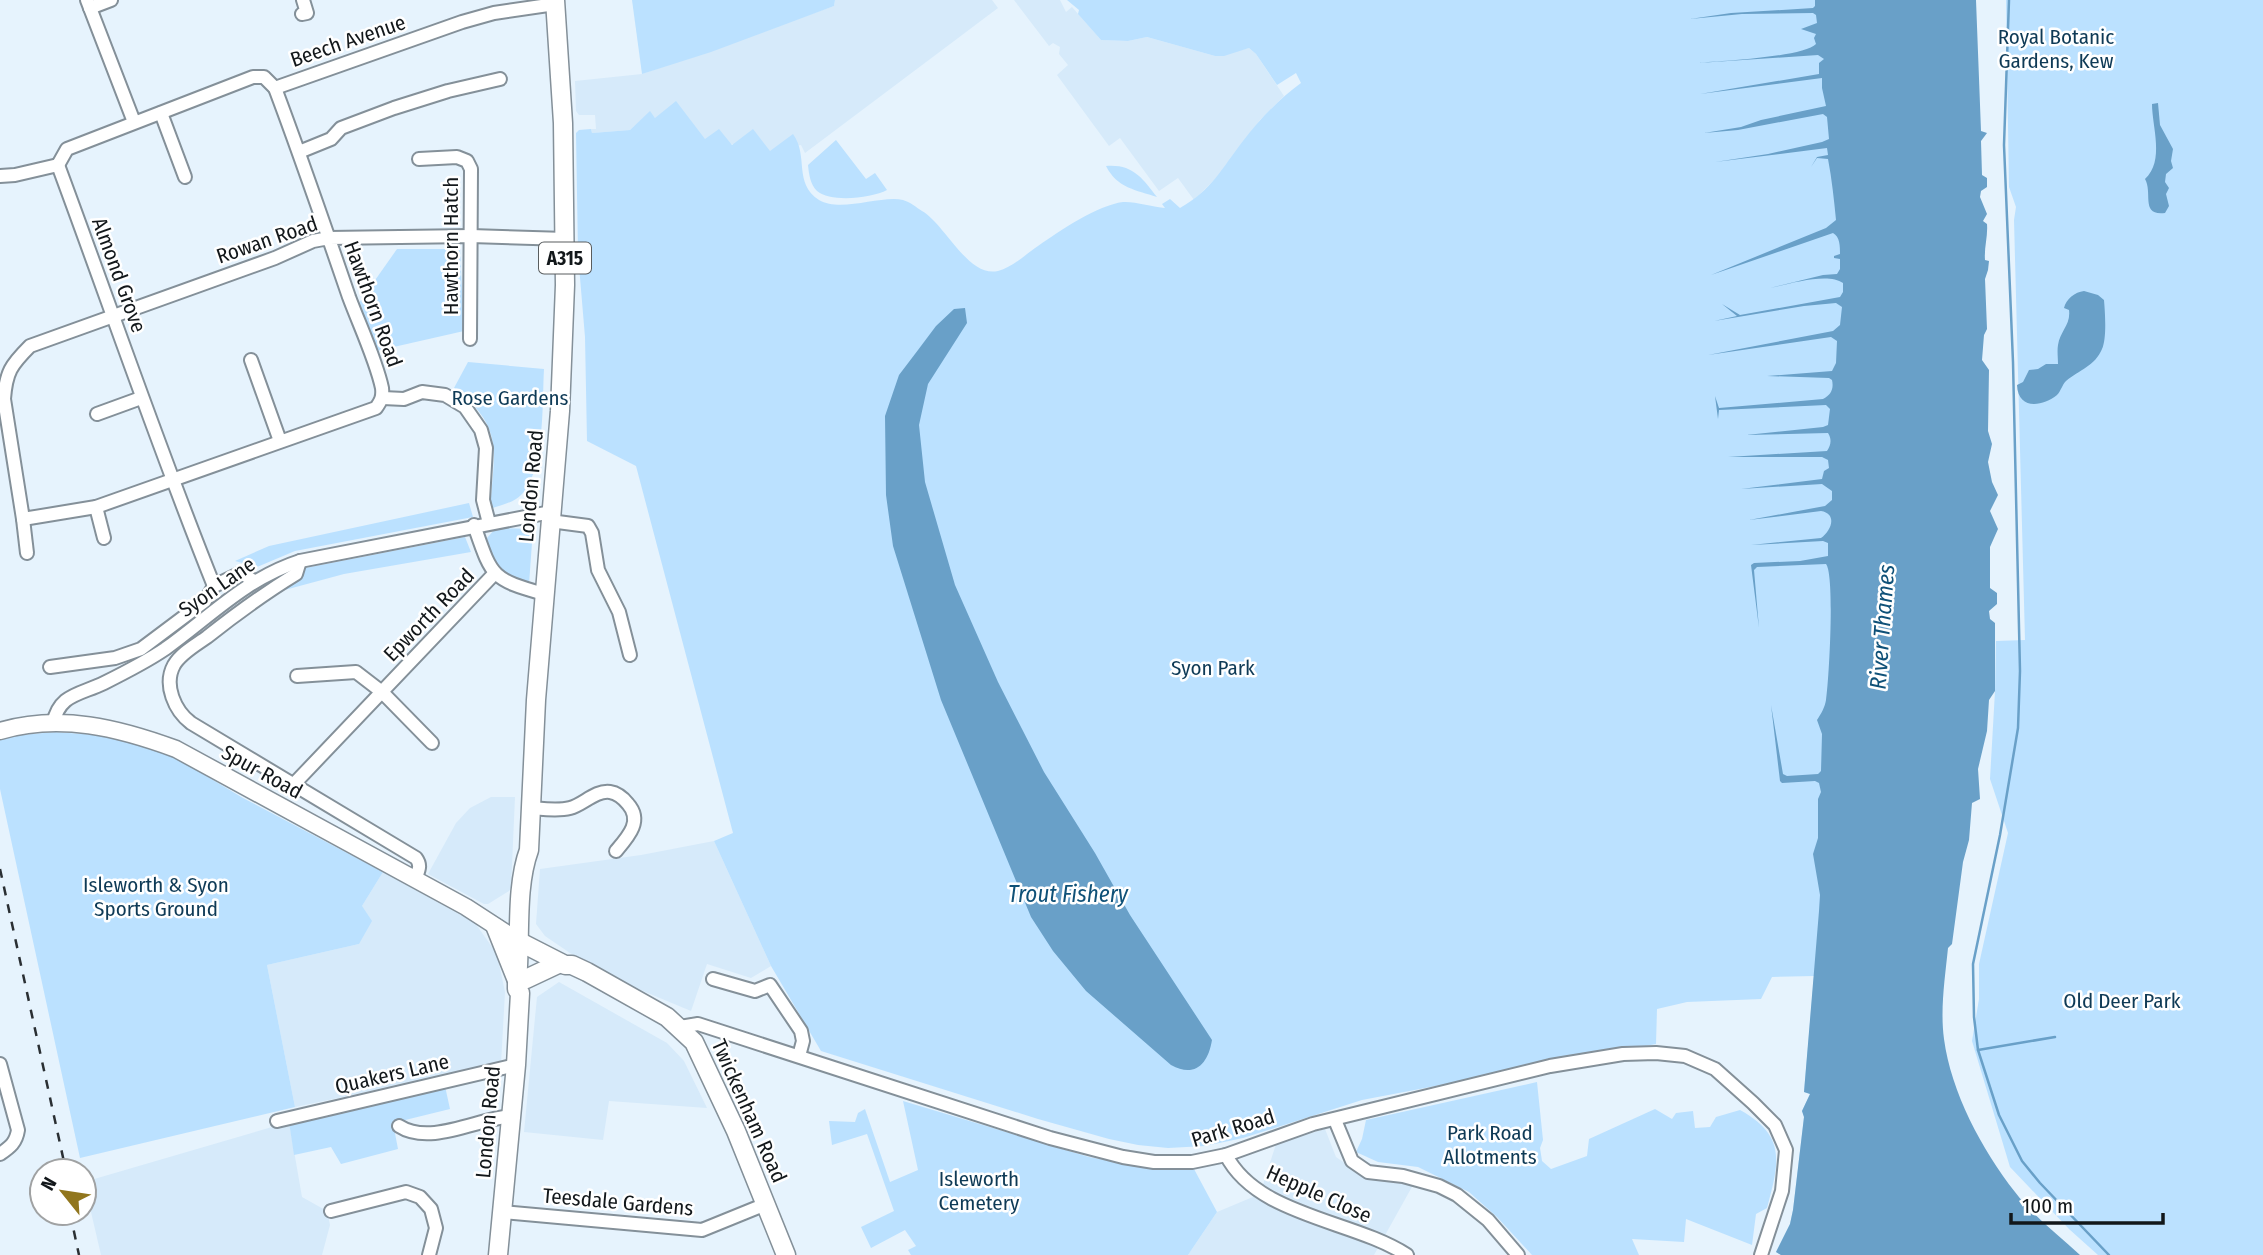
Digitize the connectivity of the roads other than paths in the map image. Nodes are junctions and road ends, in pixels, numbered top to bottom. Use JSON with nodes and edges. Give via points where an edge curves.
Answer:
{"nodes":[{"id":1,"x":111,"y":0,"type":"edge"},
{"id":2,"x":303,"y":0,"type":"edge"},
{"id":3,"x":555,"y":2,"type":"edge"},
{"id":4,"x":88,"y":4,"type":"edge"},
{"id":5,"x":302,"y":14,"type":"dead end"},
{"id":6,"x":500,"y":79,"type":"dead end"},
{"id":7,"x":275,"y":88,"type":"junction"},
{"id":8,"x":161,"y":113,"type":"junction"},
{"id":9,"x":134,"y":122,"type":"junction"},
{"id":10,"x":299,"y":152,"type":"junction"},
{"id":11,"x":419,"y":159,"type":"dead end"},
{"id":12,"x":58,"y":165,"type":"junction"},
{"id":13,"x":0,"y":176,"type":"edge"},
{"id":14,"x":185,"y":177,"type":"dead end"},
{"id":15,"x":471,"y":236,"type":"junction"},
{"id":16,"x":329,"y":238,"type":"junction"},
{"id":17,"x":566,"y":239,"type":"junction"},
{"id":18,"x":114,"y":315,"type":"junction"},
{"id":19,"x":470,"y":339,"type":"dead end"},
{"id":20,"x":251,"y":360,"type":"dead end"},
{"id":21,"x":141,"y":398,"type":"junction"},
{"id":22,"x":383,"y":398,"type":"junction"},
{"id":23,"x":97,"y":414,"type":"dead end"},
{"id":24,"x":280,"y":441,"type":"junction"},
{"id":25,"x":172,"y":480,"type":"junction"},
{"id":26,"x":96,"y":506,"type":"junction"},
{"id":27,"x":550,"y":516,"type":"junction"},
{"id":28,"x":23,"y":519,"type":"junction"},
{"id":29,"x":489,"y":523,"type":"junction"},
{"id":30,"x":474,"y":525,"type":"junction"},
{"id":31,"x":104,"y":538,"type":"dead end"},
{"id":32,"x":27,"y":553,"type":"dead end"},
{"id":33,"x":300,"y":561,"type":"junction"},
{"id":34,"x":495,"y":573,"type":"junction"},
{"id":35,"x":254,"y":580,"type":"junction"},
{"id":36,"x":214,"y":586,"type":"junction"},
{"id":37,"x":544,"y":594,"type":"junction"},
{"id":38,"x":630,"y":655,"type":"dead end"},
{"id":39,"x":50,"y":667,"type":"dead end"},
{"id":40,"x":297,"y":676,"type":"dead end"},
{"id":41,"x":382,"y":692,"type":"junction"},
{"id":42,"x":54,"y":724,"type":"junction"},
{"id":43,"x":0,"y":732,"type":"edge"},
{"id":44,"x":432,"y":743,"type":"dead end"},
{"id":45,"x":294,"y":784,"type":"junction"},
{"id":46,"x":532,"y":808,"type":"junction"},
{"id":47,"x":616,"y":851,"type":"dead end"},
{"id":48,"x":415,"y":880,"type":"junction"},
{"id":49,"x":491,"y":923,"type":"junction"},
{"id":50,"x":524,"y":939,"type":"junction"},
{"id":51,"x":566,"y":964,"type":"junction"},
{"id":52,"x":713,"y":979,"type":"dead end"},
{"id":53,"x":521,"y":984,"type":"junction"},
{"id":54,"x":680,"y":1027,"type":"junction"},
{"id":55,"x":799,"y":1056,"type":"junction"},
{"id":56,"x":0,"y":1064,"type":"edge"},
{"id":57,"x":516,"y":1065,"type":"junction"},
{"id":58,"x":511,"y":1116,"type":"junction"},
{"id":59,"x":1335,"y":1119,"type":"junction"},
{"id":60,"x":276,"y":1121,"type":"dead end"},
{"id":61,"x":399,"y":1126,"type":"dead end"},
{"id":62,"x":0,"y":1154,"type":"edge"},
{"id":63,"x":1226,"y":1155,"type":"junction"},
{"id":64,"x":766,"y":1204,"type":"junction"},
{"id":65,"x":331,"y":1211,"type":"dead end"},
{"id":66,"x":503,"y":1212,"type":"junction"},
{"id":67,"x":429,"y":1255,"type":"edge"},
{"id":68,"x":498,"y":1255,"type":"edge"},
{"id":69,"x":786,"y":1255,"type":"edge"},
{"id":70,"x":1407,"y":1255,"type":"edge"},
{"id":71,"x":1518,"y":1255,"type":"edge"},
{"id":72,"x":1761,"y":1255,"type":"edge"}],
"edges":[{"from":1,"to":4,"type":"street"},
{"from":2,"to":5,"type":"street","via":[[307,13]]},
{"from":3,"to":7,"type":"street","name":"Beech Avenue","via":[[462,22]]},
{"from":3,"to":17,"type":"main road","name":"London Road","number":"A315"},
{"from":4,"to":9,"type":"street"},
{"from":6,"to":10,"type":"street","via":[[384,112],[341,128],[331,139]]},
{"from":7,"to":8,"type":"street","name":"Beech Avenue","via":[[264,77],[253,77]]},
{"from":7,"to":10,"type":"street","name":"Hawthorn Road"},
{"from":8,"to":9,"type":"street","name":"Beech Avenue"},
{"from":8,"to":14,"type":"street"},
{"from":9,"to":12,"type":"street","name":"Beech Avenue","via":[[67,149]]},
{"from":10,"to":16,"type":"street","name":"Hawthorn Road"},
{"from":11,"to":15,"type":"street","name":"Hawthorn Hatch","via":[[457,157],[467,161],[471,169]]},
{"from":12,"to":13,"type":"street"},
{"from":12,"to":18,"type":"street","name":"Almond Grove"},
{"from":15,"to":16,"type":"street","name":"Rowan Road"},
{"from":15,"to":17,"type":"street","name":"Rowan Road"},
{"from":15,"to":19,"type":"street","name":"Hawthorn Hatch"},
{"from":16,"to":18,"type":"street","name":"Rowan Road"},
{"from":16,"to":22,"type":"street","name":"Hawthorn Road"},
{"from":17,"to":27,"type":"main road","name":"London Road","number":"A315","via":[[560,411]]},
{"from":18,"to":21,"type":"street","name":"Almond Grove"},
{"from":18,"to":28,"type":"street","name":"Rowan Road","via":[[30,346],[5,379],[4,399]]},
{"from":20,"to":24,"type":"street"},
{"from":21,"to":23,"type":"street"},
{"from":21,"to":25,"type":"street","name":"Almond Grove"},
{"from":22,"to":24,"type":"street","name":"Hawthorn Road","via":[[376,408]]},
{"from":22,"to":29,"type":"street","via":[[404,399],[422,392],[445,395],[465,407],[481,430],[486,448],[483,499]]},
{"from":24,"to":25,"type":"street","name":"Hawthorn Road"},
{"from":25,"to":26,"type":"street","name":"Hawthorn Road"},
{"from":25,"to":36,"type":"street","name":"Almond Grove"},
{"from":26,"to":28,"type":"street","name":"Hawthorn Road"},
{"from":26,"to":31,"type":"street"},
{"from":27,"to":29,"type":"street","name":"Syon Lane"},
{"from":27,"to":37,"type":"main road","name":"London Road","number":"A315"},
{"from":27,"to":38,"type":"street","name":"Syon Lane","via":[[588,526],[598,570]]},
{"from":28,"to":32,"type":"street","name":"Rowan Road"},
{"from":29,"to":30,"type":"street","name":"Syon Lane"},
{"from":30,"to":33,"type":"street","name":"Syon Lane"},
{"from":30,"to":34,"type":"street"},
{"from":33,"to":35,"type":"street","name":"Syon Lane"},
{"from":33,"to":45,"type":"street","via":[[296,574],[181,657],[172,670],[170,686],[180,715]]},
{"from":34,"to":37,"type":"street","name":"Epworth Road","via":[[511,584]]},
{"from":34,"to":41,"type":"street","name":"Epworth Road"},
{"from":35,"to":36,"type":"street","via":[[241,573]]},
{"from":35,"to":42,"type":"street","name":"Syon Lane","via":[[165,649],[62,701]]},
{"from":36,"to":39,"type":"street","via":[[205,601],[141,649]]},
{"from":37,"to":46,"type":"main road","name":"London Road","number":"A315"},
{"from":40,"to":41,"type":"street","name":"Epworth Road","via":[[356,671]]},
{"from":41,"to":44,"type":"street","name":"Epworth Road"},
{"from":41,"to":45,"type":"street","name":"Epworth Road"},
{"from":42,"to":43,"type":"main road","name":"Spur Road","via":[[30,724]]},
{"from":42,"to":48,"type":"main road","name":"Spur Road","via":[[88,724],[135,733],[176,749]]},
{"from":45,"to":48,"type":"street","via":[[416,858],[420,868]]},
{"from":46,"to":47,"type":"street","via":[[567,809],[610,792],[623,798],[635,822]]},
{"from":46,"to":50,"type":"main road","name":"London Road","number":"A315","via":[[524,863]]},
{"from":48,"to":49,"type":"main road","name":"Spur Road"},
{"from":49,"to":50,"type":"main road","name":"Spur Road"},
{"from":49,"to":53,"type":"main road"},
{"from":50,"to":51,"type":"main road","name":"Twickenham Road"},
{"from":50,"to":53,"type":"main road","name":"London Road","number":"A315"},
{"from":51,"to":53,"type":"main road"},
{"from":51,"to":54,"type":"main road","name":"Twickenham Road"},
{"from":52,"to":55,"type":"street","via":[[755,991],[771,985],[801,1031]]},
{"from":53,"to":57,"type":"main road","name":"London Road","number":"A315"},
{"from":54,"to":55,"type":"street","name":"Park Road","via":[[698,1024]]},
{"from":54,"to":64,"type":"main road","name":"Twickenham Road","via":[[694,1042]]},
{"from":55,"to":63,"type":"street","name":"Park Road","via":[[1088,1149],[1154,1162],[1192,1162]]},
{"from":56,"to":62,"type":"street","via":[[18,1130],[12,1146]]},
{"from":57,"to":58,"type":"main road","name":"London Road","number":"A315"},
{"from":57,"to":60,"type":"street","name":"Quakers Lane"},
{"from":58,"to":61,"type":"street","via":[[411,1134]]},
{"from":58,"to":66,"type":"main road","name":"London Road","number":"A315"},
{"from":59,"to":63,"type":"street","name":"Park Road"},
{"from":59,"to":71,"type":"street","via":[[1352,1161],[1367,1171],[1403,1176],[1457,1195],[1488,1220]]},
{"from":59,"to":72,"type":"street","name":"Park Road","via":[[1555,1065],[1623,1055],[1685,1056],[1710,1066],[1753,1102],[1775,1125],[1786,1150],[1782,1191]]},
{"from":63,"to":70,"type":"street","name":"Hepple Close","via":[[1233,1170],[1260,1194]]},
{"from":64,"to":66,"type":"street","name":"Teesdale Gardens","via":[[702,1230]]},
{"from":64,"to":69,"type":"main road","name":"Twickenham Road"},
{"from":65,"to":67,"type":"street","via":[[406,1192],[420,1197],[431,1209],[436,1228]]},
{"from":66,"to":68,"type":"main road","name":"London Road","number":"A315"}]}
